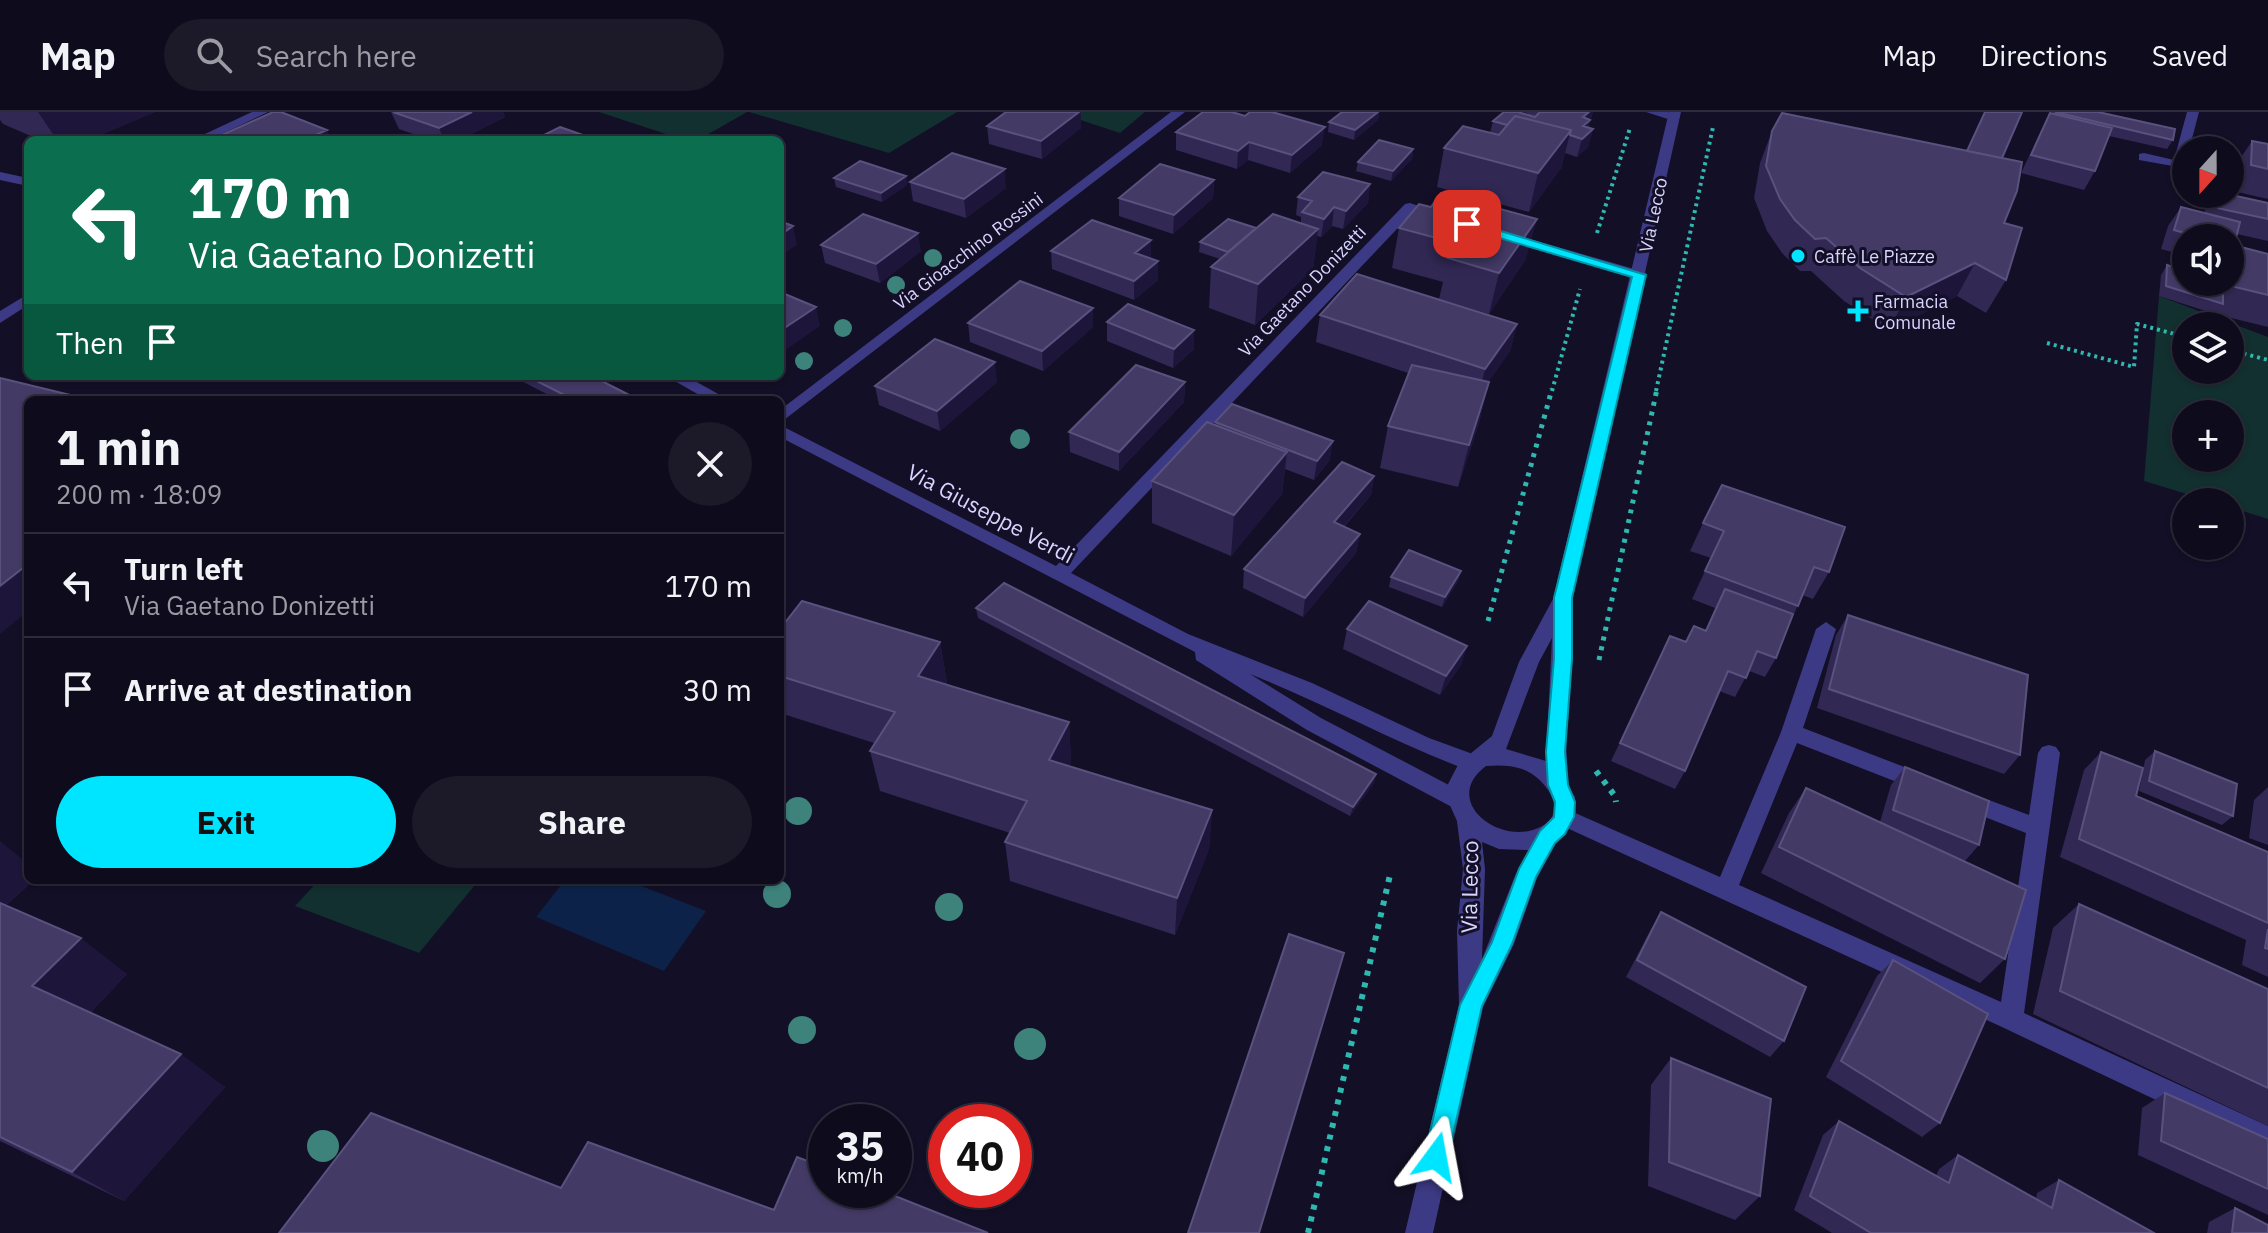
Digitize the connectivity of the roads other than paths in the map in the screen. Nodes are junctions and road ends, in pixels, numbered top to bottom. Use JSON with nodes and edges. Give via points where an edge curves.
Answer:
{"nodes":[{"id":1,"x":262,"y":112,"type":"edge"},
{"id":2,"x":1179,"y":112,"type":"edge"},
{"id":3,"x":1652,"y":112,"type":"edge"},
{"id":4,"x":2193,"y":112,"type":"edge"},
{"id":5,"x":1675,"y":114,"type":"edge"},
{"id":6,"x":207,"y":136,"type":"edge"},
{"id":7,"x":2144,"y":157,"type":"dead end"},
{"id":8,"x":0,"y":176,"type":"edge"},
{"id":9,"x":24,"y":181,"type":"edge"},
{"id":10,"x":1452,"y":220,"type":"edge"},
{"id":11,"x":1495,"y":233,"type":"edge"},
{"id":12,"x":1640,"y":275,"type":"junction"},
{"id":13,"x":24,"y":301,"type":"edge"},
{"id":14,"x":0,"y":318,"type":"edge"},
{"id":15,"x":682,"y":380,"type":"edge"},
{"id":16,"x":713,"y":396,"type":"edge"},
{"id":17,"x":784,"y":415,"type":"edge"},
{"id":18,"x":784,"y":432,"type":"edge"},
{"id":19,"x":1058,"y":575,"type":"junction"},
{"id":20,"x":1563,"y":598,"type":"junction"},
{"id":21,"x":1826,"y":629,"type":"dead end"},
{"id":22,"x":1181,"y":639,"type":"junction"},
{"id":23,"x":1791,"y":732,"type":"junction"},
{"id":24,"x":2049,"y":753,"type":"dead end"},
{"id":25,"x":1478,"y":761,"type":"junction"},
{"id":26,"x":1558,"y":785,"type":"junction"},
{"id":27,"x":1463,"y":809,"type":"junction"},
{"id":28,"x":1564,"y":817,"type":"junction"},
{"id":29,"x":2037,"y":828,"type":"junction"},
{"id":30,"x":1547,"y":837,"type":"junction"},
{"id":31,"x":1725,"y":891,"type":"junction"},
{"id":32,"x":1471,"y":1005,"type":"junction"},
{"id":33,"x":2011,"y":1019,"type":"junction"},
{"id":34,"x":2268,"y":1140,"type":"edge"},
{"id":35,"x":1419,"y":1233,"type":"edge"}],
"edges":[{"from":1,"to":6,"type":"street"},
{"from":2,"to":17,"type":"street","name":"Via Gioacchino Rossini"},
{"from":3,"to":5,"type":"street"},
{"from":4,"to":7,"type":"street","via":[[2179,165]]},
{"from":5,"to":12,"type":"street","name":"Via Lecco"},
{"from":8,"to":9,"type":"street"},
{"from":10,"to":19,"type":"street","name":"Via Gaetano Donizetti","via":[[1410,207]]},
{"from":11,"to":12,"type":"street"},
{"from":12,"to":20,"type":"street","name":"Via Lecco"},
{"from":13,"to":14,"type":"street"},
{"from":15,"to":16,"type":"street"},
{"from":18,"to":19,"type":"street","name":"Via Giuseppe Verdi"},
{"from":19,"to":22,"type":"street","name":"Via Giuseppe Verdi"},
{"from":20,"to":25,"type":"street","name":"Via Lecco","via":[[1529,662],[1501,740]]},
{"from":20,"to":26,"type":"street","name":"Via Lecco"},
{"from":21,"to":23,"type":"street"},
{"from":22,"to":25,"type":"street","name":"Via Giuseppe Verdi","via":[[1305,688],[1422,744]]},
{"from":22,"to":27,"type":"street","name":"Via Giuseppe Verdi","via":[[1278,704]]},
{"from":23,"to":29,"type":"street"},
{"from":23,"to":31,"type":"street"},
{"from":24,"to":29,"type":"street"},
{"from":25,"to":26,"type":"street","via":[[1505,757],[1527,762]]},
{"from":25,"to":27,"type":"street","name":"Via Lecco","via":[[1460,779]]},
{"from":26,"to":28,"type":"street","name":"Via Lecco"},
{"from":27,"to":30,"type":"street","name":"Via Lecco","via":[[1483,831],[1504,841],[1526,843]]},
{"from":27,"to":32,"type":"street","name":"Via Lecco","via":[[1474,869]]},
{"from":28,"to":30,"type":"street","name":"Via Lecco"},
{"from":28,"to":31,"type":"street"},
{"from":29,"to":33,"type":"street"},
{"from":30,"to":32,"type":"street","name":"Via Lecco"},
{"from":31,"to":33,"type":"street"},
{"from":32,"to":35,"type":"street","name":"Via Lecco"},
{"from":33,"to":34,"type":"street"}]}
